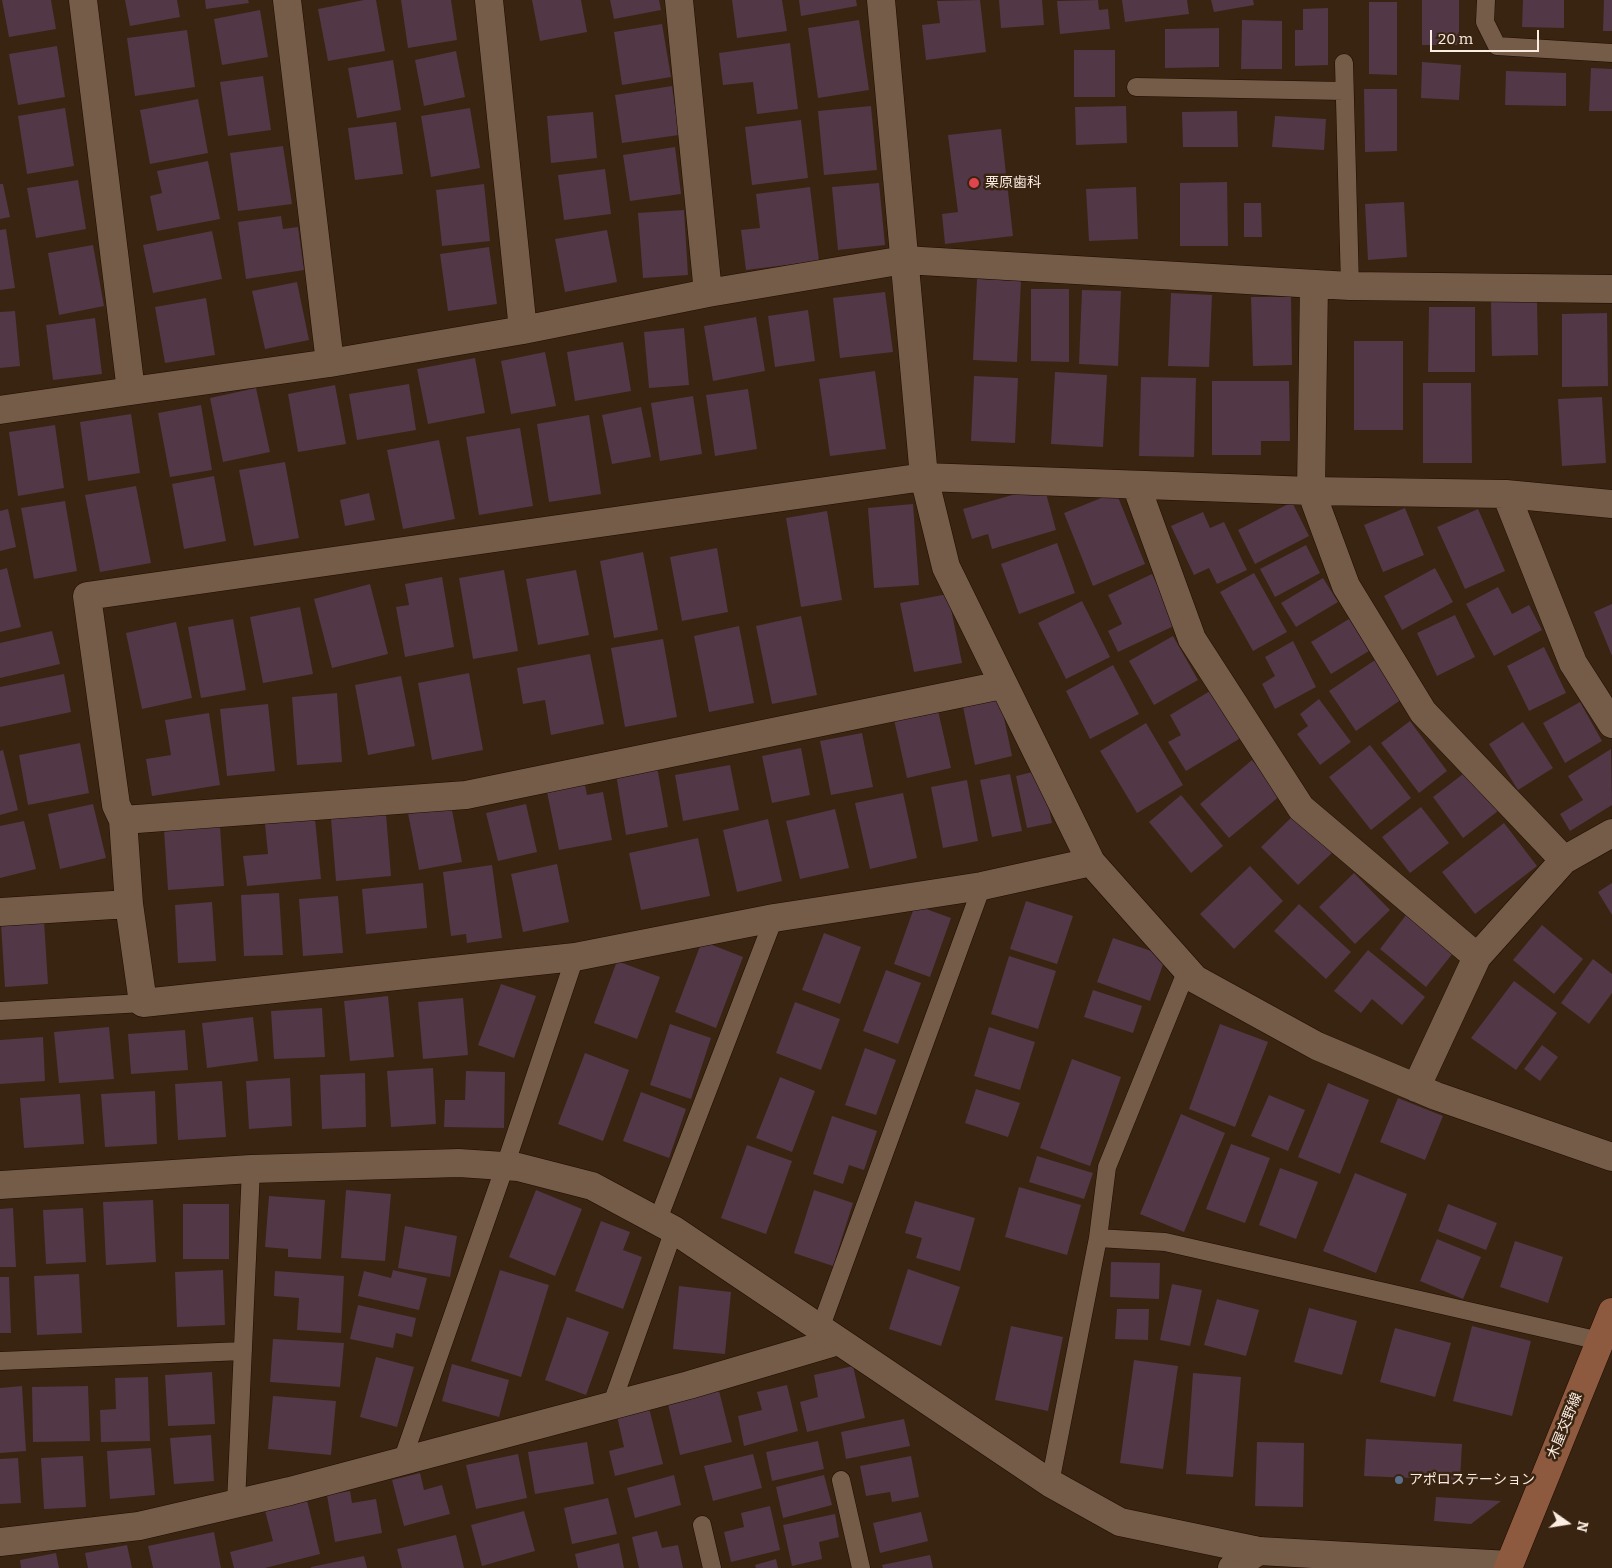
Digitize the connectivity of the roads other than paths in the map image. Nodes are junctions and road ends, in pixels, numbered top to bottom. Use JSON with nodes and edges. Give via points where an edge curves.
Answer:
{"nodes":[{"id":1,"x":83,"y":0,"type":"edge"},
{"id":2,"x":287,"y":0,"type":"edge"},
{"id":3,"x":489,"y":0,"type":"edge"},
{"id":4,"x":679,"y":0,"type":"edge"},
{"id":5,"x":881,"y":0,"type":"edge"},
{"id":6,"x":1486,"y":0,"type":"edge"},
{"id":7,"x":1612,"y":53,"type":"edge"},
{"id":8,"x":1344,"y":63,"type":"dead end"},
{"id":9,"x":1136,"y":87,"type":"dead end"},
{"id":10,"x":1344,"y":91,"type":"junction"},
{"id":11,"x":904,"y":260,"type":"junction"},
{"id":12,"x":1314,"y":284,"type":"junction"},
{"id":13,"x":1350,"y":286,"type":"junction"},
{"id":14,"x":1612,"y":289,"type":"edge"},
{"id":15,"x":708,"y":293,"type":"junction"},
{"id":16,"x":523,"y":330,"type":"junction"},
{"id":17,"x":330,"y":363,"type":"junction"},
{"id":18,"x":131,"y":391,"type":"junction"},
{"id":19,"x":0,"y":410,"type":"edge"},
{"id":20,"x":924,"y":477,"type":"junction"},
{"id":21,"x":1136,"y":485,"type":"junction"},
{"id":22,"x":1311,"y":491,"type":"junction"},
{"id":23,"x":1506,"y":494,"type":"junction"},
{"id":24,"x":1612,"y":504,"type":"edge"},
{"id":25,"x":1002,"y":685,"type":"junction"},
{"id":26,"x":1612,"y":724,"type":"edge"},
{"id":27,"x":124,"y":820,"type":"junction"},
{"id":28,"x":1612,"y":833,"type":"edge"},
{"id":29,"x":1564,"y":860,"type":"junction"},
{"id":30,"x":1091,"y":862,"type":"junction"},
{"id":31,"x":982,"y":886,"type":"junction"},
{"id":32,"x":129,"y":904,"type":"junction"},
{"id":33,"x":0,"y":912,"type":"edge"},
{"id":34,"x":774,"y":918,"type":"junction"},
{"id":35,"x":576,"y":957,"type":"junction"},
{"id":36,"x":1477,"y":957,"type":"junction"},
{"id":37,"x":1187,"y":970,"type":"junction"},
{"id":38,"x":144,"y":1003,"type":"junction"},
{"id":39,"x":0,"y":1011,"type":"edge"},
{"id":40,"x":1416,"y":1088,"type":"junction"},
{"id":41,"x":1612,"y":1157,"type":"edge"},
{"id":42,"x":505,"y":1166,"type":"junction"},
{"id":43,"x":251,"y":1169,"type":"junction"},
{"id":44,"x":0,"y":1184,"type":"edge"},
{"id":45,"x":666,"y":1226,"type":"junction"},
{"id":46,"x":1098,"y":1238,"type":"junction"},
{"id":47,"x":1612,"y":1312,"type":"edge"},
{"id":48,"x":829,"y":1335,"type":"junction"},
{"id":49,"x":1600,"y":1341,"type":"junction"},
{"id":50,"x":243,"y":1351,"type":"junction"},
{"id":51,"x":0,"y":1361,"type":"edge"},
{"id":52,"x":611,"y":1406,"type":"junction"},
{"id":53,"x":402,"y":1461,"type":"junction"},
{"id":54,"x":841,"y":1480,"type":"dead end"},
{"id":55,"x":1050,"y":1483,"type":"junction"},
{"id":56,"x":236,"y":1503,"type":"junction"},
{"id":57,"x":702,"y":1525,"type":"dead end"},
{"id":58,"x":0,"y":1542,"type":"edge"},
{"id":59,"x":1259,"y":1551,"type":"junction"},
{"id":60,"x":1508,"y":1567,"type":"edge"},
{"id":61,"x":712,"y":1568,"type":"edge"},
{"id":62,"x":861,"y":1568,"type":"edge"},
{"id":63,"x":1232,"y":1568,"type":"edge"}],
"edges":[{"from":1,"to":18,"type":"street"},
{"from":2,"to":17,"type":"street"},
{"from":3,"to":16,"type":"street"},
{"from":4,"to":15,"type":"street"},
{"from":5,"to":11,"type":"street"},
{"from":6,"to":7,"type":"lane","via":[[1484,22],[1497,46]]},
{"from":8,"to":10,"type":"lane"},
{"from":9,"to":10,"type":"lane"},
{"from":10,"to":13,"type":"lane"},
{"from":11,"to":12,"type":"street"},
{"from":11,"to":15,"type":"street"},
{"from":11,"to":20,"type":"street"},
{"from":12,"to":13,"type":"street"},
{"from":12,"to":22,"type":"street"},
{"from":13,"to":14,"type":"street"},
{"from":15,"to":16,"type":"street"},
{"from":16,"to":17,"type":"street"},
{"from":17,"to":18,"type":"street"},
{"from":18,"to":19,"type":"street"},
{"from":20,"to":21,"type":"street"},
{"from":20,"to":25,"type":"street","via":[[946,567]]},
{"from":20,"to":27,"type":"street","via":[[87,596],[116,805]]},
{"from":21,"to":22,"type":"street"},
{"from":21,"to":36,"type":"street","via":[[1192,639],[1301,808]]},
{"from":22,"to":23,"type":"street"},
{"from":22,"to":29,"type":"street","via":[[1346,586],[1423,712]]},
{"from":23,"to":24,"type":"street"},
{"from":23,"to":26,"type":"street","via":[[1573,663]]},
{"from":25,"to":27,"type":"street","via":[[466,795]]},
{"from":25,"to":30,"type":"street"},
{"from":27,"to":32,"type":"street"},
{"from":28,"to":29,"type":"street"},
{"from":29,"to":36,"type":"street"},
{"from":30,"to":31,"type":"street"},
{"from":30,"to":37,"type":"street"},
{"from":31,"to":34,"type":"street"},
{"from":31,"to":48,"type":"lane"},
{"from":32,"to":33,"type":"street"},
{"from":32,"to":38,"type":"street"},
{"from":34,"to":35,"type":"street"},
{"from":34,"to":45,"type":"lane"},
{"from":35,"to":38,"type":"street"},
{"from":35,"to":42,"type":"lane"},
{"from":36,"to":40,"type":"street"},
{"from":37,"to":40,"type":"street","via":[[1195,979],[1317,1046]]},
{"from":37,"to":46,"type":"lane","via":[[1107,1167]]},
{"from":38,"to":39,"type":"lane"},
{"from":40,"to":41,"type":"street"},
{"from":42,"to":43,"type":"street","via":[[459,1163]]},
{"from":42,"to":45,"type":"street","via":[[592,1186]]},
{"from":42,"to":53,"type":"lane"},
{"from":43,"to":44,"type":"street"},
{"from":43,"to":50,"type":"lane"},
{"from":45,"to":48,"type":"street"},
{"from":45,"to":52,"type":"lane"},
{"from":46,"to":49,"type":"lane","via":[[1165,1242]]},
{"from":46,"to":55,"type":"lane"},
{"from":47,"to":49,"type":"main road","name":"木屋交野線"},
{"from":48,"to":52,"type":"street"},
{"from":48,"to":55,"type":"street"},
{"from":49,"to":60,"type":"main road","name":"木屋交野線"},
{"from":50,"to":51,"type":"lane"},
{"from":50,"to":56,"type":"lane"},
{"from":52,"to":53,"type":"street"},
{"from":53,"to":56,"type":"street"},
{"from":54,"to":62,"type":"lane"},
{"from":55,"to":59,"type":"street","via":[[1120,1522]]},
{"from":56,"to":58,"type":"street","via":[[139,1526]]},
{"from":57,"to":61,"type":"lane"},
{"from":59,"to":60,"type":"street"},
{"from":59,"to":63,"type":"street"}]}
